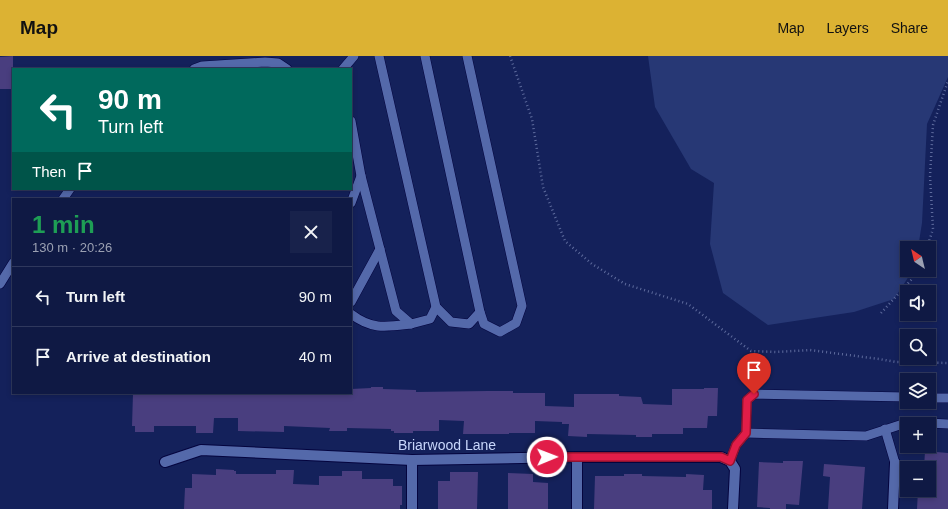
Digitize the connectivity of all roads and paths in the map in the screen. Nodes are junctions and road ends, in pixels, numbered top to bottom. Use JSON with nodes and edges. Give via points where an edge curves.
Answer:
{"nodes":[{"id":1,"x":354,"y":56,"type":"edge"},
{"id":2,"x":379,"y":56,"type":"edge"},
{"id":3,"x":425,"y":56,"type":"edge"},
{"id":4,"x":467,"y":56,"type":"edge"},
{"id":5,"x":510,"y":56,"type":"edge"},
{"id":6,"x":197,"y":68,"type":"edge"},
{"id":7,"x":286,"y":68,"type":"edge"},
{"id":8,"x":344,"y":68,"type":"edge"},
{"id":9,"x":948,"y":81,"type":"edge"},
{"id":10,"x":352,"y":126,"type":"edge"},
{"id":11,"x":361,"y":176,"type":"junction"},
{"id":12,"x":352,"y":200,"type":"edge"},
{"id":13,"x":929,"y":241,"type":"edge"},
{"id":14,"x":380,"y":249,"type":"junction"},
{"id":15,"x":12,"y":265,"type":"edge"},
{"id":16,"x":913,"y":277,"type":"edge"},
{"id":17,"x":0,"y":284,"type":"edge"},
{"id":18,"x":352,"y":300,"type":"edge"},
{"id":19,"x":436,"y":307,"type":"junction"},
{"id":20,"x":480,"y":312,"type":"junction"},
{"id":21,"x":881,"y":313,"type":"dead end"},
{"id":22,"x":352,"y":315,"type":"edge"},
{"id":23,"x":411,"y":324,"type":"junction"},
{"id":24,"x":948,"y":363,"type":"edge"},
{"id":25,"x":900,"y":397,"type":"edge"},
{"id":26,"x":936,"y":398,"type":"edge"},
{"id":27,"x":948,"y":398,"type":"edge"},
{"id":28,"x":948,"y":424,"type":"edge"},
{"id":29,"x":885,"y":430,"type":"junction"},
{"id":30,"x":746,"y":433,"type":"junction"},
{"id":31,"x":577,"y":457,"type":"junction"},
{"id":32,"x":412,"y":460,"type":"junction"},
{"id":33,"x":730,"y":461,"type":"junction"},
{"id":34,"x":165,"y":462,"type":"dead end"},
{"id":35,"x":895,"y":463,"type":"joint"},
{"id":36,"x":412,"y":509,"type":"edge"},
{"id":37,"x":577,"y":509,"type":"edge"},
{"id":38,"x":733,"y":509,"type":"edge"},
{"id":39,"x":893,"y":509,"type":"edge"}],
"edges":[{"from":1,"to":8,"type":"lane"},
{"from":2,"to":19,"type":"lane"},
{"from":3,"to":20,"type":"lane"},
{"from":4,"to":20,"type":"lane","via":[[522,306],[516,323],[500,332],[484,324]]},
{"from":5,"to":24,"type":"path","via":[[532,119],[543,186],[565,241],[592,264],[625,284],[688,304],[751,351],[810,350],[896,362]]},
{"from":6,"to":7,"type":"lane","via":[[265,62],[278,63]]},
{"from":9,"to":13,"type":"path","via":[[933,125],[930,176],[933,229]]},
{"from":10,"to":11,"type":"lane"},
{"from":11,"to":12,"type":"lane"},
{"from":11,"to":14,"type":"lane"},
{"from":14,"to":18,"type":"lane"},
{"from":14,"to":23,"type":"lane","via":[[396,311]]},
{"from":15,"to":17,"type":"lane"},
{"from":16,"to":21,"type":"path"},
{"from":19,"to":20,"type":"lane","via":[[451,322],[469,324]]},
{"from":19,"to":23,"type":"lane","via":[[430,319]]},
{"from":22,"to":23,"type":"lane","via":[[361,321],[384,328]]},
{"from":25,"to":30,"type":"lane","via":[[754,394],[747,400]]},
{"from":26,"to":27,"type":"lane"},
{"from":28,"to":29,"type":"lane","via":[[909,422]]},
{"from":29,"to":30,"type":"lane","via":[[866,436]]},
{"from":29,"to":35,"type":"lane"},
{"from":30,"to":33,"type":"lane","via":[[736,445]]},
{"from":31,"to":32,"type":"street","name":"Briarwood Lane"},
{"from":31,"to":33,"type":"street","name":"Briarwood Lane","via":[[721,457]]},
{"from":31,"to":37,"type":"street"},
{"from":32,"to":34,"type":"street","name":"Briarwood Lane","via":[[201,450]]},
{"from":32,"to":36,"type":"street"},
{"from":33,"to":38,"type":"street","via":[[735,469]]},
{"from":35,"to":39,"type":"street"}]}
